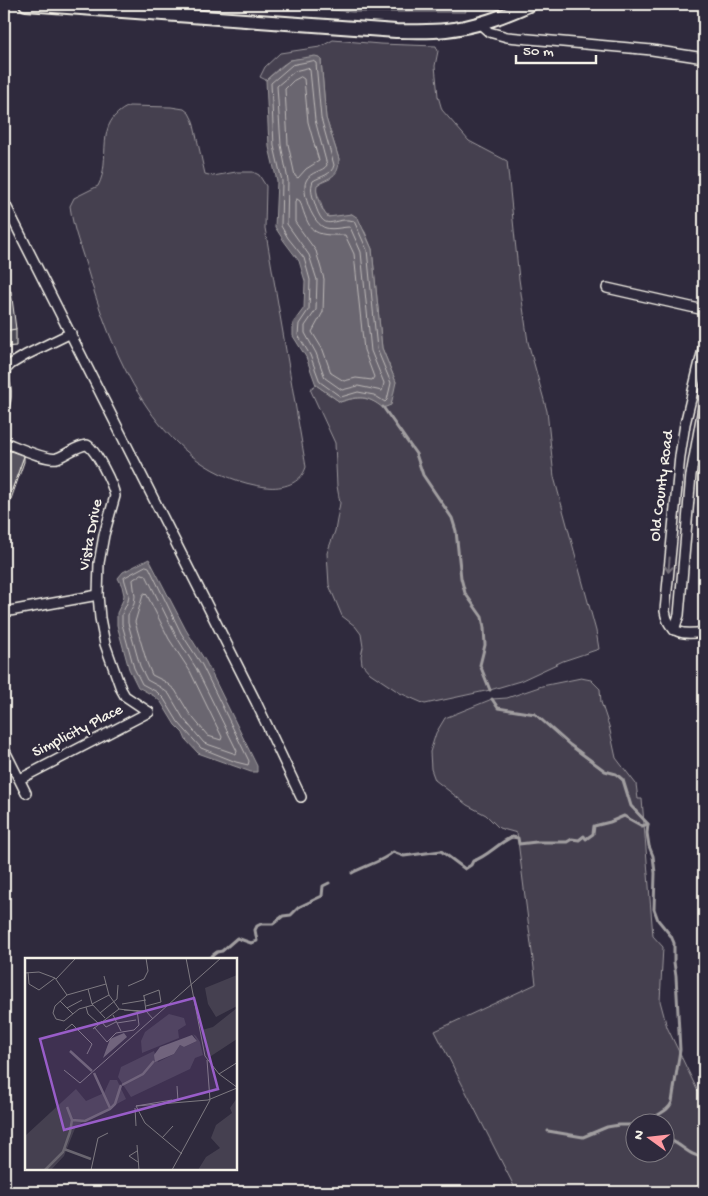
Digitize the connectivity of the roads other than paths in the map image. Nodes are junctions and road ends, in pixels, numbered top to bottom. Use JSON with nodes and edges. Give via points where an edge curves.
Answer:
{"nodes":[{"id":1,"x":26,"y":4,"type":"edge"},
{"id":2,"x":530,"y":4,"type":"edge"},
{"id":3,"x":480,"y":24,"type":"junction"},
{"id":4,"x":704,"y":58,"type":"edge"},
{"id":5,"x":4,"y":202,"type":"edge"},
{"id":6,"x":607,"y":288,"type":"dead end"},
{"id":7,"x":704,"y":310,"type":"edge"},
{"id":8,"x":71,"y":333,"type":"junction"},
{"id":9,"x":704,"y":344,"type":"edge"},
{"id":10,"x":4,"y":372,"type":"edge"},
{"id":11,"x":704,"y":402,"type":"edge"},
{"id":12,"x":4,"y":406,"type":"edge"},
{"id":13,"x":4,"y":442,"type":"edge"},
{"id":14,"x":98,"y":595,"type":"junction"},
{"id":15,"x":4,"y":612,"type":"edge"},
{"id":16,"x":674,"y":630,"type":"junction"},
{"id":17,"x":704,"y":632,"type":"edge"},
{"id":18,"x":149,"y":712,"type":"joint"},
{"id":19,"x":4,"y":749,"type":"edge"},
{"id":20,"x":20,"y":778,"type":"junction"},
{"id":21,"x":26,"y":793,"type":"dead end"},
{"id":22,"x":301,"y":797,"type":"dead end"}],
"edges":[{"from":1,"to":3,"type":"main road","via":[[369,30],[440,31]]},
{"from":2,"to":3,"type":"main road"},
{"from":3,"to":4,"type":"street","via":[[489,32],[508,38],[652,50]]},
{"from":5,"to":8,"type":"street"},
{"from":6,"to":7,"type":"street"},
{"from":8,"to":10,"type":"street","via":[[26,355]]},
{"from":8,"to":22,"type":"street"},
{"from":9,"to":16,"type":"street","name":"Old County Road","one_way":true,"via":[[686,424],[674,518],[665,611]]},
{"from":10,"to":12,"type":"street","via":[[7,394]]},
{"from":11,"to":16,"type":"street","name":"Old County Road","via":[[691,475],[679,615]]},
{"from":13,"to":14,"type":"street","name":"Vista Drive","via":[[51,458],[84,445],[93,450],[115,496],[99,563]]},
{"from":14,"to":15,"type":"street"},
{"from":14,"to":18,"type":"street","name":"Vista Drive","via":[[105,644],[121,689],[125,696]]},
{"from":16,"to":17,"type":"street","via":[[680,633]]},
{"from":18,"to":20,"type":"street","name":"Simplicity Place"},
{"from":19,"to":20,"type":"street"},
{"from":20,"to":21,"type":"street"}]}
